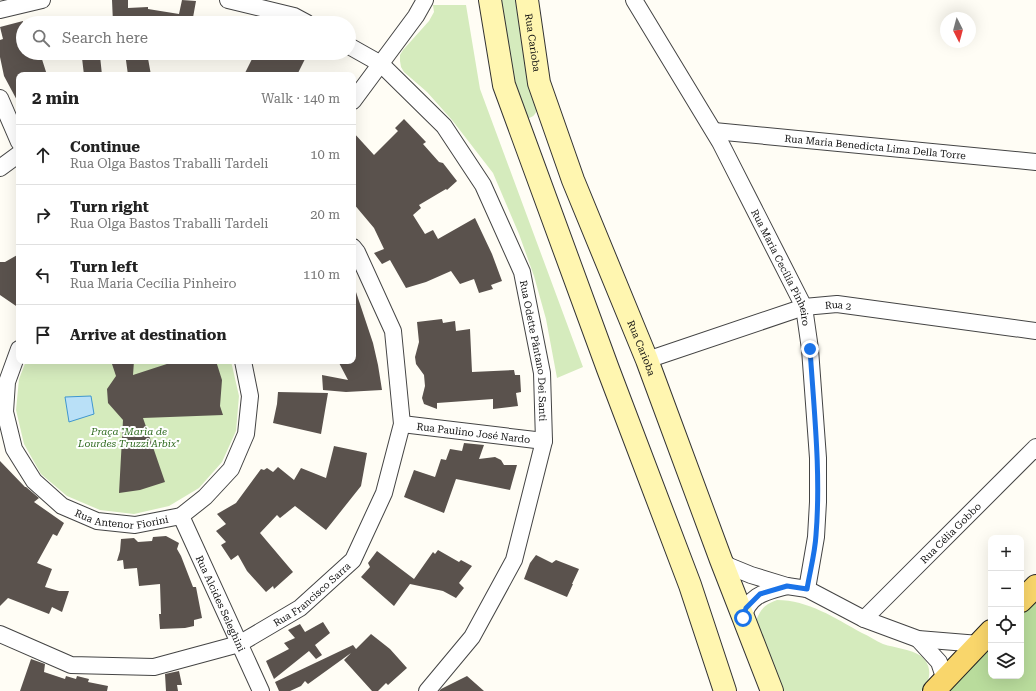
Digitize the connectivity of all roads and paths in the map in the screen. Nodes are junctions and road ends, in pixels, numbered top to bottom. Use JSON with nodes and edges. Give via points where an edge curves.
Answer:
{"nodes":[{"id":1,"x":42,"y":0,"type":"edge"},
{"id":2,"x":228,"y":0,"type":"edge"},
{"id":3,"x":425,"y":0,"type":"edge"},
{"id":4,"x":490,"y":0,"type":"edge"},
{"id":5,"x":527,"y":0,"type":"edge"},
{"id":6,"x":634,"y":0,"type":"edge"},
{"id":7,"x":0,"y":10,"type":"edge"},
{"id":8,"x":294,"y":16,"type":"edge"},
{"id":9,"x":356,"y":50,"type":"edge"},
{"id":10,"x":381,"y":64,"type":"junction"},
{"id":11,"x":0,"y":98,"type":"edge"},
{"id":12,"x":356,"y":98,"type":"edge"},
{"id":13,"x":550,"y":113,"type":"junction"},
{"id":14,"x":518,"y":124,"type":"junction"},
{"id":15,"x":714,"y":131,"type":"junction"},
{"id":16,"x":16,"y":135,"type":"edge"},
{"id":17,"x":16,"y":156,"type":"edge"},
{"id":18,"x":1036,"y":162,"type":"edge"},
{"id":19,"x":0,"y":168,"type":"edge"},
{"id":20,"x":356,"y":251,"type":"edge"},
{"id":21,"x":804,"y":307,"type":"junction"},
{"id":22,"x":1036,"y":331,"type":"edge"},
{"id":23,"x":16,"y":356,"type":"edge"},
{"id":24,"x":647,"y":360,"type":"junction"},
{"id":25,"x":244,"y":364,"type":"edge"},
{"id":26,"x":4,"y":382,"type":"edge"},
{"id":27,"x":402,"y":424,"type":"junction"},
{"id":28,"x":544,"y":441,"type":"junction"},
{"id":29,"x":1036,"y":447,"type":"edge"},
{"id":30,"x":181,"y":516,"type":"junction"},
{"id":31,"x":721,"y":560,"type":"junction"},
{"id":32,"x":787,"y":586,"type":"junction"},
{"id":33,"x":1036,"y":586,"type":"edge"},
{"id":34,"x":807,"y":589,"type":"junction"},
{"id":35,"x":1024,"y":598,"type":"edge"},
{"id":36,"x":743,"y":618,"type":"junction"},
{"id":37,"x":864,"y":619,"type":"junction"},
{"id":38,"x":0,"y":634,"type":"edge"},
{"id":39,"x":985,"y":638,"type":"edge"},
{"id":40,"x":918,"y":640,"type":"junction"},
{"id":41,"x":239,"y":644,"type":"junction"},
{"id":42,"x":940,"y":685,"type":"edge"},
{"id":43,"x":261,"y":691,"type":"edge"},
{"id":44,"x":427,"y":691,"type":"edge"},
{"id":45,"x":725,"y":691,"type":"edge"},
{"id":46,"x":772,"y":691,"type":"edge"}],
"edges":[{"from":1,"to":7,"type":"street"},
{"from":2,"to":8,"type":"street"},
{"from":3,"to":10,"type":"street"},
{"from":4,"to":14,"type":"main road","via":[[504,85]]},
{"from":5,"to":13,"type":"main road","name":"Rua Carioba","via":[[539,83]]},
{"from":6,"to":15,"type":"street","name":"Rua Maria Cecília Pinheiro"},
{"from":9,"to":10,"type":"street","name":"Rua Odette Pântano Dei Santi"},
{"from":10,"to":12,"type":"street"},
{"from":10,"to":28,"type":"street","name":"Rua Odette Pântano Dei Santi","via":[[444,126],[483,185],[522,272],[542,373]]},
{"from":11,"to":16,"type":"street"},
{"from":13,"to":14,"type":"main road","via":[[540,124]]},
{"from":13,"to":24,"type":"main road","name":"Rua Carioba","via":[[573,180]]},
{"from":14,"to":45,"type":"main road","via":[[690,585]]},
{"from":15,"to":18,"type":"street","name":"Rua Maria Benedicta Lima Della Torre"},
{"from":15,"to":21,"type":"street","name":"Rua Maria Cecília Pinheiro"},
{"from":17,"to":19,"type":"street"},
{"from":20,"to":27,"type":"street","name":"Rua Francisco Sarra","via":[[393,331]]},
{"from":21,"to":22,"type":"street","name":"Rua 2","via":[[837,304]]},
{"from":21,"to":24,"type":"street","name":"Rua 2"},
{"from":21,"to":34,"type":"street","name":"Rua Maria Cecília Pinheiro","via":[[810,349],[818,466],[816,537]]},
{"from":23,"to":26,"type":"street","name":"Rua Antenor Fiorini"},
{"from":24,"to":31,"type":"main road","name":"Rua Carioba"},
{"from":25,"to":30,"type":"street","name":"Rua Antenor Fiorini","via":[[250,396],[246,434],[231,469],[205,497]]},
{"from":26,"to":30,"type":"street","name":"Rua Antenor Fiorini","via":[[5,412],[14,449],[34,481],[62,506],[97,521],[135,525]]},
{"from":27,"to":28,"type":"street","name":"Rua Paulino José Nardo"},
{"from":27,"to":41,"type":"street","name":"Rua Francisco Sarra","via":[[384,493],[353,560],[300,608]]},
{"from":28,"to":44,"type":"street","name":"Rua Odette Pântano Dei Santi","via":[[514,560],[472,637]]},
{"from":29,"to":37,"type":"street","name":"Rua Célia Gobbo"},
{"from":30,"to":41,"type":"street","name":"Rua Alcides Seleghini"},
{"from":31,"to":32,"type":"street","via":[[746,573]]},
{"from":31,"to":36,"type":"main road","name":"Rua Carioba"},
{"from":32,"to":34,"type":"street"},
{"from":32,"to":36,"type":"street","via":[[760,594],[746,608]]},
{"from":33,"to":35,"type":"main road"},
{"from":34,"to":37,"type":"street"},
{"from":36,"to":46,"type":"main road","name":"Rua Carioba"},
{"from":37,"to":40,"type":"street"},
{"from":38,"to":41,"type":"street","name":"Rua Francisco Sarra","via":[[71,665],[154,667]]},
{"from":39,"to":40,"type":"street"},
{"from":39,"to":42,"type":"main road"},
{"from":40,"to":42,"type":"street","via":[[939,662]]},
{"from":41,"to":43,"type":"street","name":"Rua Alcides Seleghini"}]}
